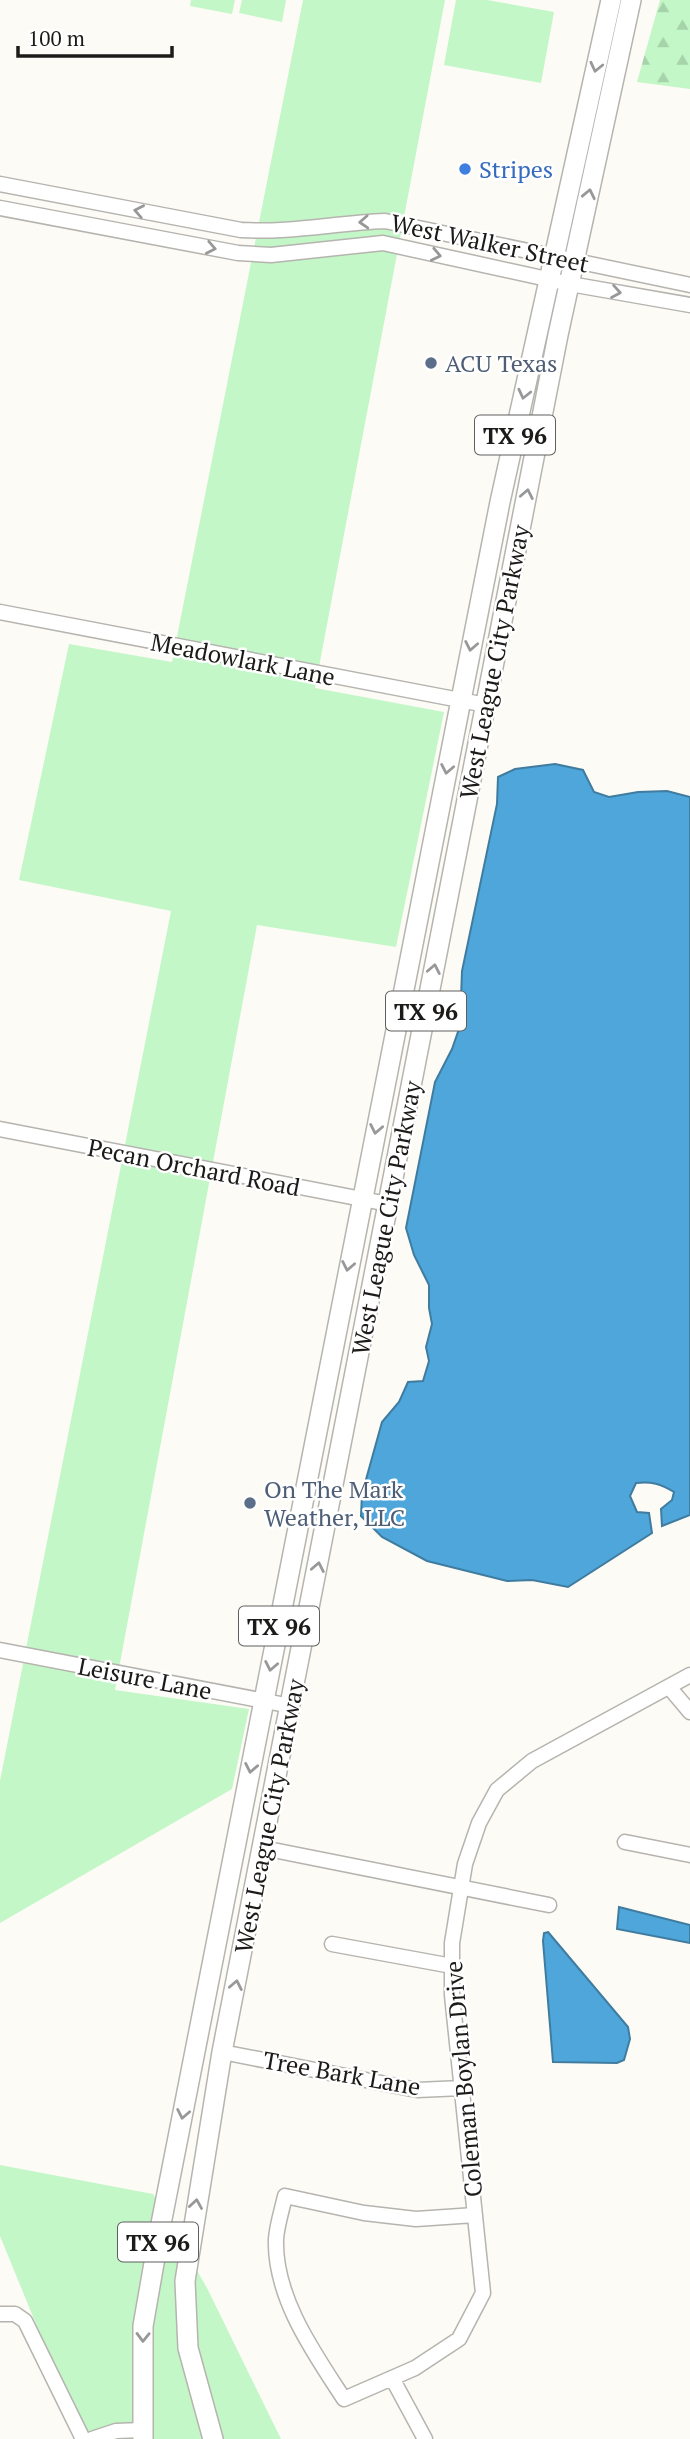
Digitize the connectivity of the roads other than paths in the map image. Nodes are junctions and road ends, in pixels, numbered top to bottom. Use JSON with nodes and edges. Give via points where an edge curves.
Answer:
{"nodes":[{"id":1,"x":611,"y":0,"type":"edge"},
{"id":2,"x":631,"y":0,"type":"edge"},
{"id":3,"x":0,"y":184,"type":"edge"},
{"id":4,"x":0,"y":208,"type":"edge"},
{"id":5,"x":554,"y":257,"type":"junction"},
{"id":6,"x":575,"y":261,"type":"junction"},
{"id":7,"x":549,"y":280,"type":"junction"},
{"id":8,"x":569,"y":284,"type":"junction"},
{"id":9,"x":690,"y":285,"type":"edge"},
{"id":10,"x":690,"y":305,"type":"edge"},
{"id":11,"x":0,"y":612,"type":"edge"},
{"id":12,"x":460,"y":702,"type":"junction"},
{"id":13,"x":486,"y":705,"type":"junction"},
{"id":14,"x":0,"y":1129,"type":"edge"},
{"id":15,"x":362,"y":1199,"type":"junction"},
{"id":16,"x":388,"y":1204,"type":"junction"},
{"id":17,"x":0,"y":1650,"type":"edge"},
{"id":18,"x":690,"y":1675,"type":"edge"},
{"id":19,"x":669,"y":1687,"type":"junction"},
{"id":20,"x":265,"y":1701,"type":"junction"},
{"id":21,"x":291,"y":1706,"type":"junction"},
{"id":22,"x":690,"y":1712,"type":"edge"},
{"id":23,"x":625,"y":1842,"type":"dead end"},
{"id":24,"x":263,"y":1848,"type":"junction"},
{"id":25,"x":690,"y":1855,"type":"edge"},
{"id":26,"x":461,"y":1888,"type":"junction"},
{"id":27,"x":549,"y":1905,"type":"dead end"},
{"id":28,"x":332,"y":1944,"type":"dead end"},
{"id":29,"x":452,"y":1966,"type":"junction"},
{"id":30,"x":196,"y":2047,"type":"junction"},
{"id":31,"x":222,"y":2052,"type":"junction"},
{"id":32,"x":462,"y":2088,"type":"junction"},
{"id":33,"x":475,"y":2215,"type":"junction"},
{"id":34,"x":7,"y":2314,"type":"edge"},
{"id":35,"x":392,"y":2378,"type":"junction"},
{"id":36,"x":143,"y":2435,"type":"edge"},
{"id":37,"x":83,"y":2439,"type":"edge"},
{"id":38,"x":92,"y":2439,"type":"edge"},
{"id":39,"x":214,"y":2439,"type":"edge"},
{"id":40,"x":425,"y":2439,"type":"edge"}],
"edges":[{"from":1,"to":5,"type":"main road","name":"West League City Parkway","number":"TX 96","one_way":true},
{"from":6,"to":2,"type":"main road","name":"West League City Parkway","number":"TX 96","one_way":true},
{"from":5,"to":3,"type":"street","name":"West Walker Street","one_way":true,"via":[[385,220],[273,232],[241,230]]},
{"from":4,"to":7,"type":"street","name":"West Walker Street","one_way":true,"via":[[238,253],[271,255],[383,243]]},
{"from":5,"to":6,"type":"street","name":"West Walker Street"},
{"from":5,"to":7,"type":"main road","name":"West League City Parkway","number":"TX 96"},
{"from":6,"to":8,"type":"main road","name":"West League City Parkway","number":"TX 96"},
{"from":6,"to":9,"type":"street","name":"West Walker Street"},
{"from":7,"to":8,"type":"street","name":"West Walker Street"},
{"from":7,"to":12,"type":"main road","name":"West League City Parkway","number":"TX 96","one_way":true},
{"from":8,"to":10,"type":"street","name":"West Walker Street","one_way":true},
{"from":13,"to":8,"type":"main road","name":"West League City Parkway","number":"TX 96","one_way":true},
{"from":11,"to":12,"type":"street","name":"Meadowlark Lane"},
{"from":12,"to":13,"type":"street","name":"Meadowlark Lane"},
{"from":12,"to":15,"type":"main road","name":"West League City Parkway","number":"TX 96","one_way":true},
{"from":16,"to":13,"type":"main road","name":"West League City Parkway","number":"TX 96","one_way":true},
{"from":14,"to":15,"type":"street","name":"Pecan Orchard Road"},
{"from":15,"to":16,"type":"street","name":"Pecan Orchard Road"},
{"from":15,"to":20,"type":"main road","name":"West League City Parkway","number":"TX 96","one_way":true},
{"from":21,"to":16,"type":"main road","name":"West League City Parkway","number":"TX 96","one_way":true},
{"from":17,"to":20,"type":"street","name":"Leisure Lane"},
{"from":18,"to":19,"type":"street","name":"Coleman Boylan Drive"},
{"from":19,"to":22,"type":"street"},
{"from":19,"to":26,"type":"street","name":"Coleman Boylan Drive","via":[[532,1761],[498,1790],[479,1823]]},
{"from":20,"to":21,"type":"street","name":"Leisure Lane"},
{"from":20,"to":30,"type":"main road","name":"West League City Parkway","number":"TX 96","one_way":true},
{"from":21,"to":24,"type":"main road","name":"West League City Parkway","number":"TX 96"},
{"from":23,"to":25,"type":"street"},
{"from":24,"to":26,"type":"street"},
{"from":31,"to":24,"type":"main road","name":"West League City Parkway","number":"TX 96","one_way":true},
{"from":26,"to":27,"type":"street"},
{"from":26,"to":29,"type":"street","name":"Coleman Boylan Drive"},
{"from":28,"to":29,"type":"street"},
{"from":29,"to":32,"type":"street","name":"Coleman Boylan Drive"},
{"from":30,"to":31,"type":"main road"},
{"from":30,"to":36,"type":"main road","name":"West League City Parkway","number":"TX 96","one_way":true,"via":[[143,2326]]},
{"from":31,"to":32,"type":"street","name":"Tree Bark Lane","via":[[417,2090]]},
{"from":39,"to":31,"type":"main road","name":"West League City Parkway","number":"TX 96","one_way":true,"via":[[188,2348],[185,2281]]},
{"from":32,"to":33,"type":"street","name":"Coleman Boylan Drive"},
{"from":33,"to":35,"type":"street","name":"Coleman Boylan Drive","via":[[483,2293],[473,2314],[458,2339]]},
{"from":33,"to":35,"type":"street","name":"Coleman Boylan Drive","via":[[416,2219],[285,2196],[276,2239],[281,2284],[320,2361],[344,2399]]},
{"from":34,"to":37,"type":"street","via":[[25,2321]]},
{"from":35,"to":40,"type":"street"},
{"from":36,"to":38,"type":"street","via":[[116,2431]]}]}
